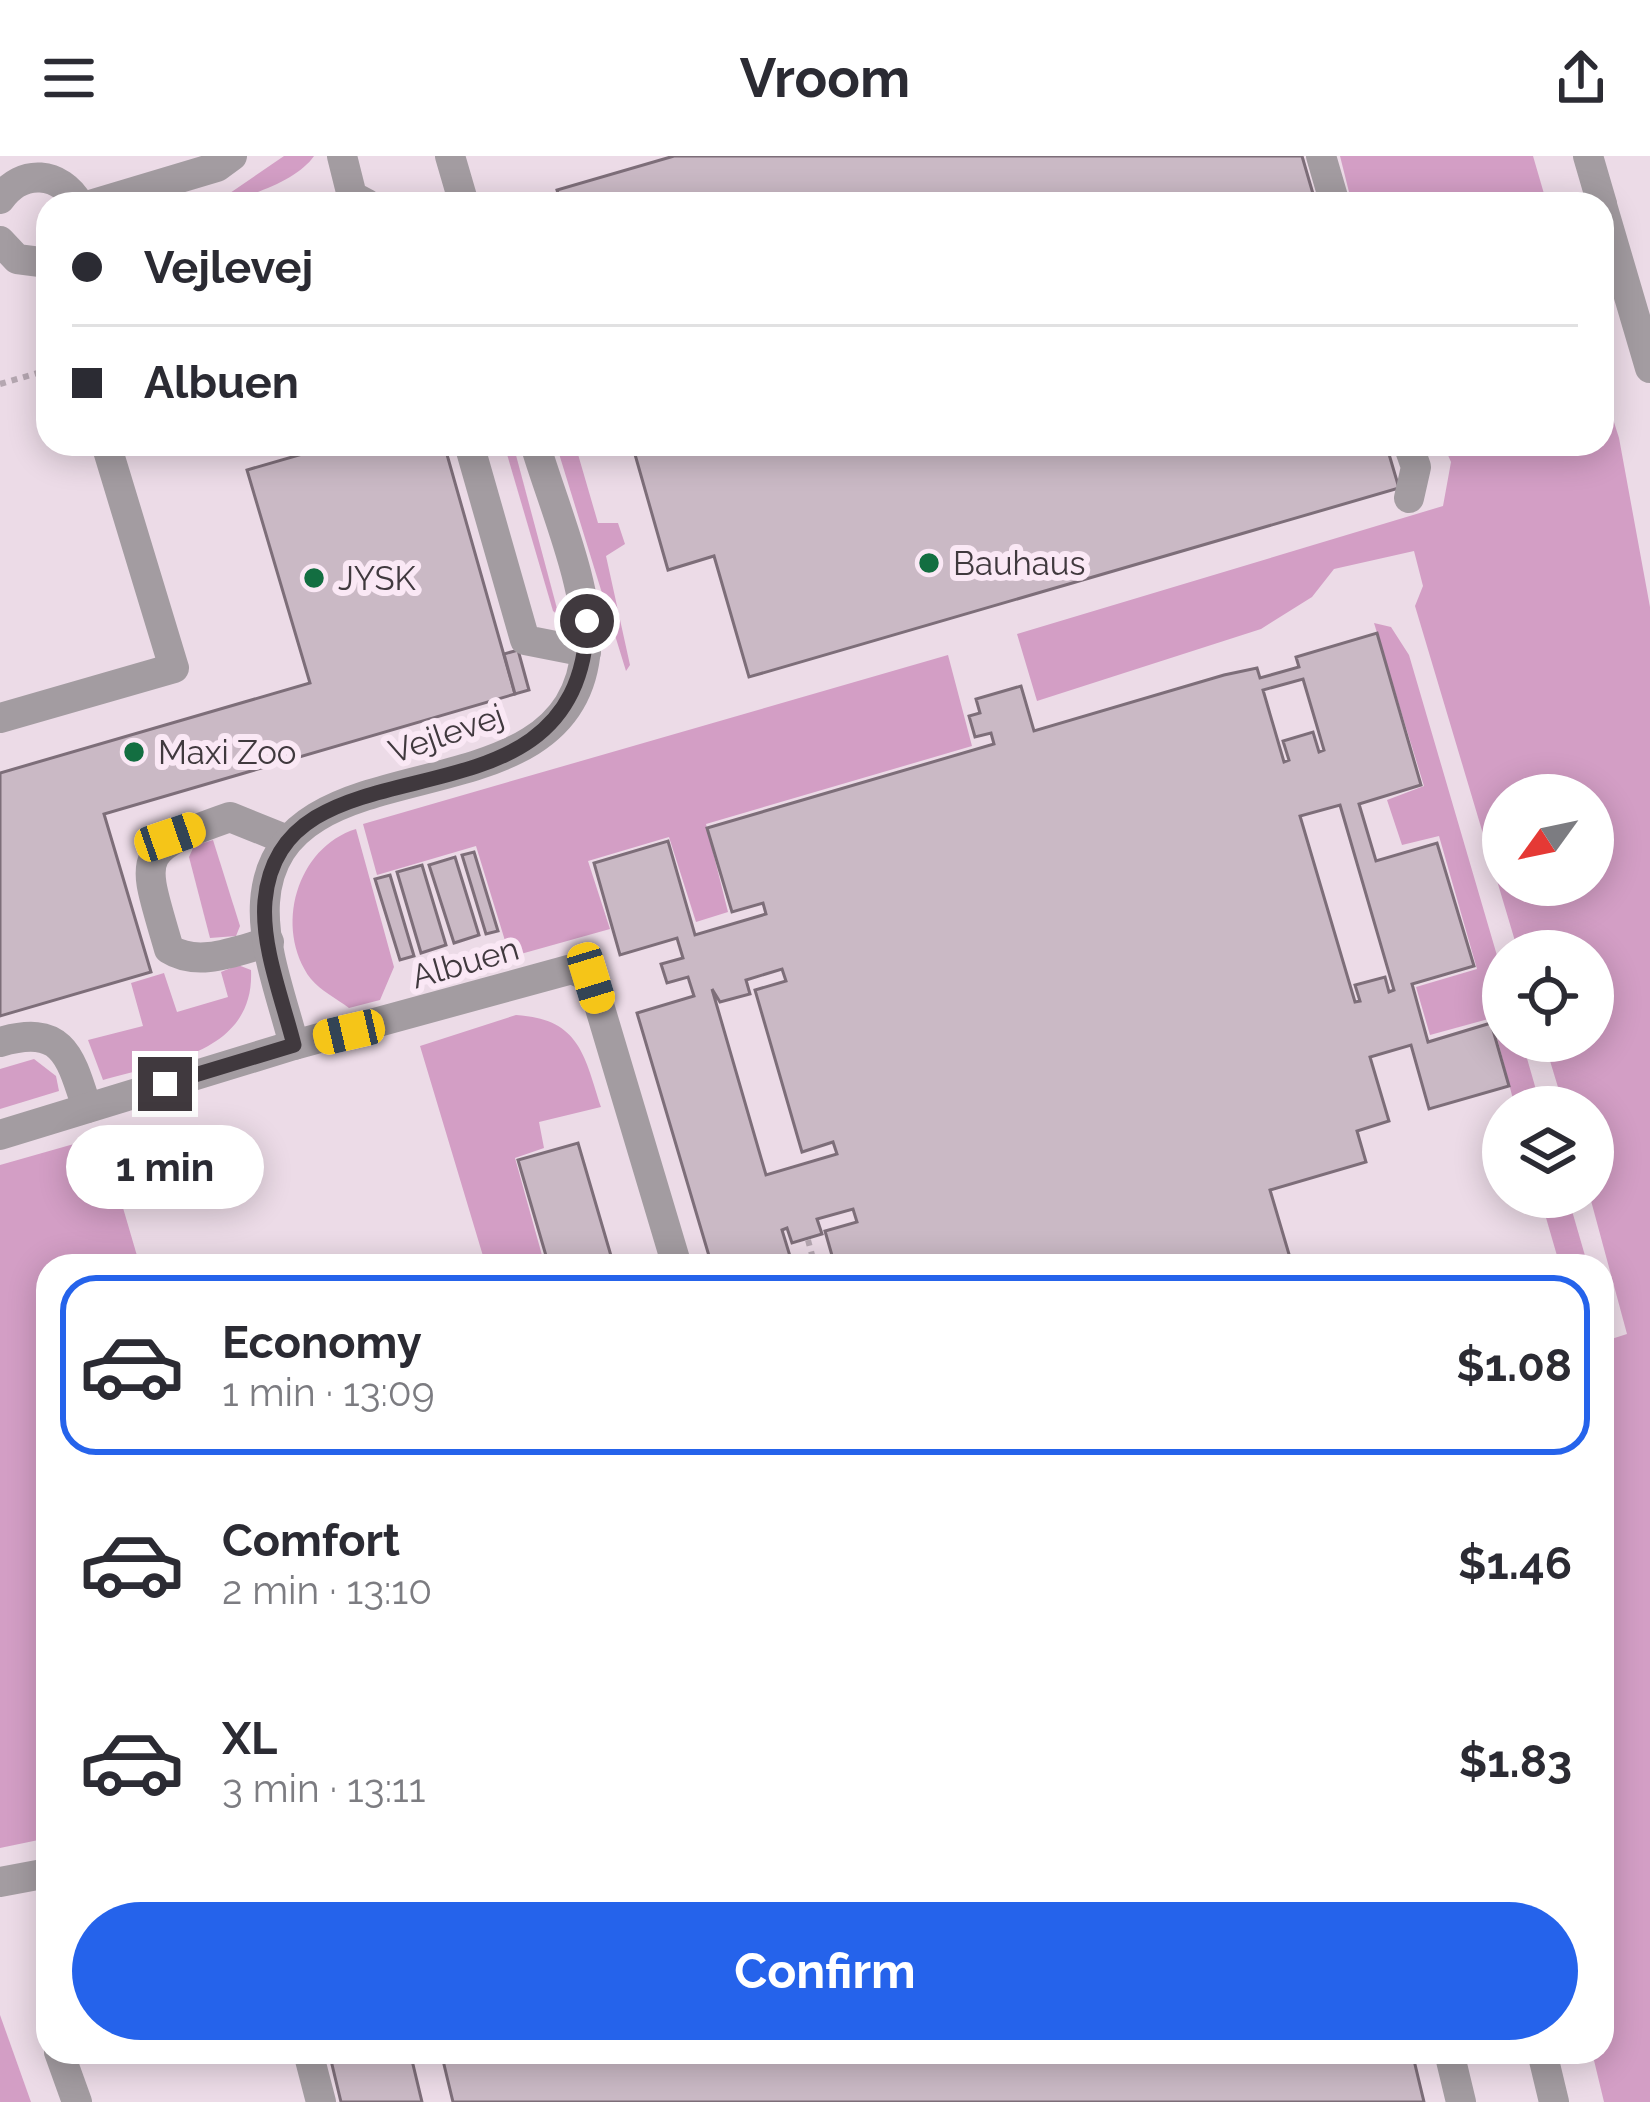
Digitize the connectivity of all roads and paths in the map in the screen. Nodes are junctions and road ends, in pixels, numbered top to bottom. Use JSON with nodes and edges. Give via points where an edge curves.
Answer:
{"nodes":[{"id":1,"x":232,"y":156,"type":"edge"},
{"id":2,"x":342,"y":156,"type":"edge"},
{"id":3,"x":450,"y":156,"type":"edge"},
{"id":4,"x":1321,"y":156,"type":"edge"},
{"id":5,"x":1588,"y":156,"type":"edge"},
{"id":6,"x":36,"y":166,"type":"edge"},
{"id":7,"x":2,"y":184,"type":"edge"},
{"id":8,"x":68,"y":192,"type":"edge"},
{"id":9,"x":133,"y":192,"type":"edge"},
{"id":10,"x":352,"y":192,"type":"edge"},
{"id":11,"x":460,"y":192,"type":"edge"},
{"id":12,"x":1332,"y":192,"type":"edge"},
{"id":13,"x":1598,"y":192,"type":"edge"},
{"id":14,"x":0,"y":241,"type":"edge"},
{"id":15,"x":1614,"y":246,"type":"edge"},
{"id":16,"x":36,"y":262,"type":"edge"},
{"id":17,"x":1650,"y":368,"type":"edge"},
{"id":18,"x":36,"y":374,"type":"edge"},
{"id":19,"x":0,"y":384,"type":"edge"},
{"id":20,"x":110,"y":456,"type":"edge"},
{"id":21,"x":473,"y":456,"type":"edge"},
{"id":22,"x":539,"y":456,"type":"edge"},
{"id":23,"x":1412,"y":456,"type":"edge"},
{"id":24,"x":1409,"y":498,"type":"dead end"},
{"id":25,"x":586,"y":652,"type":"junction"},
{"id":26,"x":0,"y":718,"type":"edge"},
{"id":27,"x":286,"y":840,"type":"junction"},
{"id":28,"x":269,"y":942,"type":"junction"},
{"id":29,"x":0,"y":1042,"type":"edge"},
{"id":30,"x":294,"y":1045,"type":"junction"},
{"id":31,"x":87,"y":1108,"type":"junction"},
{"id":32,"x":0,"y":1135,"type":"edge"},
{"id":33,"x":808,"y":1240,"type":"dead end"},
{"id":34,"x":673,"y":1254,"type":"edge"},
{"id":35,"x":812,"y":1254,"type":"edge"},
{"id":36,"x":36,"y":1876,"type":"edge"},
{"id":37,"x":0,"y":1882,"type":"edge"},
{"id":38,"x":63,"y":2064,"type":"edge"},
{"id":39,"x":311,"y":2064,"type":"edge"},
{"id":40,"x":1452,"y":2064,"type":"edge"},
{"id":41,"x":1545,"y":2064,"type":"edge"},
{"id":42,"x":77,"y":2102,"type":"edge"},
{"id":43,"x":321,"y":2102,"type":"edge"},
{"id":44,"x":1461,"y":2102,"type":"edge"},
{"id":45,"x":1554,"y":2102,"type":"edge"}],
"edges":[{"from":1,"to":9,"type":"street"},
{"from":2,"to":10,"type":"street"},
{"from":3,"to":11,"type":"street"},
{"from":4,"to":12,"type":"street"},
{"from":5,"to":13,"type":"street"},
{"from":6,"to":7,"type":"street"},
{"from":6,"to":8,"type":"street"},
{"from":14,"to":16,"type":"street","via":[[16,259]]},
{"from":15,"to":17,"type":"street"},
{"from":18,"to":19,"type":"path"},
{"from":20,"to":26,"type":"street","via":[[174,668]]},
{"from":21,"to":25,"type":"street","via":[[525,640]]},
{"from":22,"to":25,"type":"street","name":"Vejlevej","via":[[587,621]]},
{"from":23,"to":24,"type":"street"},
{"from":25,"to":27,"type":"street","name":"Vejlevej","via":[[560,716],[514,753],[341,805]]},
{"from":27,"to":28,"type":"street","via":[[264,905]]},
{"from":27,"to":28,"type":"street","via":[[230,817],[170,837],[147,874],[170,950],[180,956],[194,960]]},
{"from":28,"to":30,"type":"street"},
{"from":29,"to":31,"type":"street","via":[[34,1033],[54,1042],[71,1058]]},
{"from":30,"to":31,"type":"street","name":"Albuen"},
{"from":30,"to":34,"type":"street","name":"Albuen","via":[[572,969],[591,978]]},
{"from":31,"to":32,"type":"street","name":"Albuen"},
{"from":33,"to":35,"type":"path"},
{"from":36,"to":37,"type":"street"},
{"from":38,"to":42,"type":"street"},
{"from":39,"to":43,"type":"street"},
{"from":40,"to":44,"type":"street"},
{"from":41,"to":45,"type":"street"}]}
